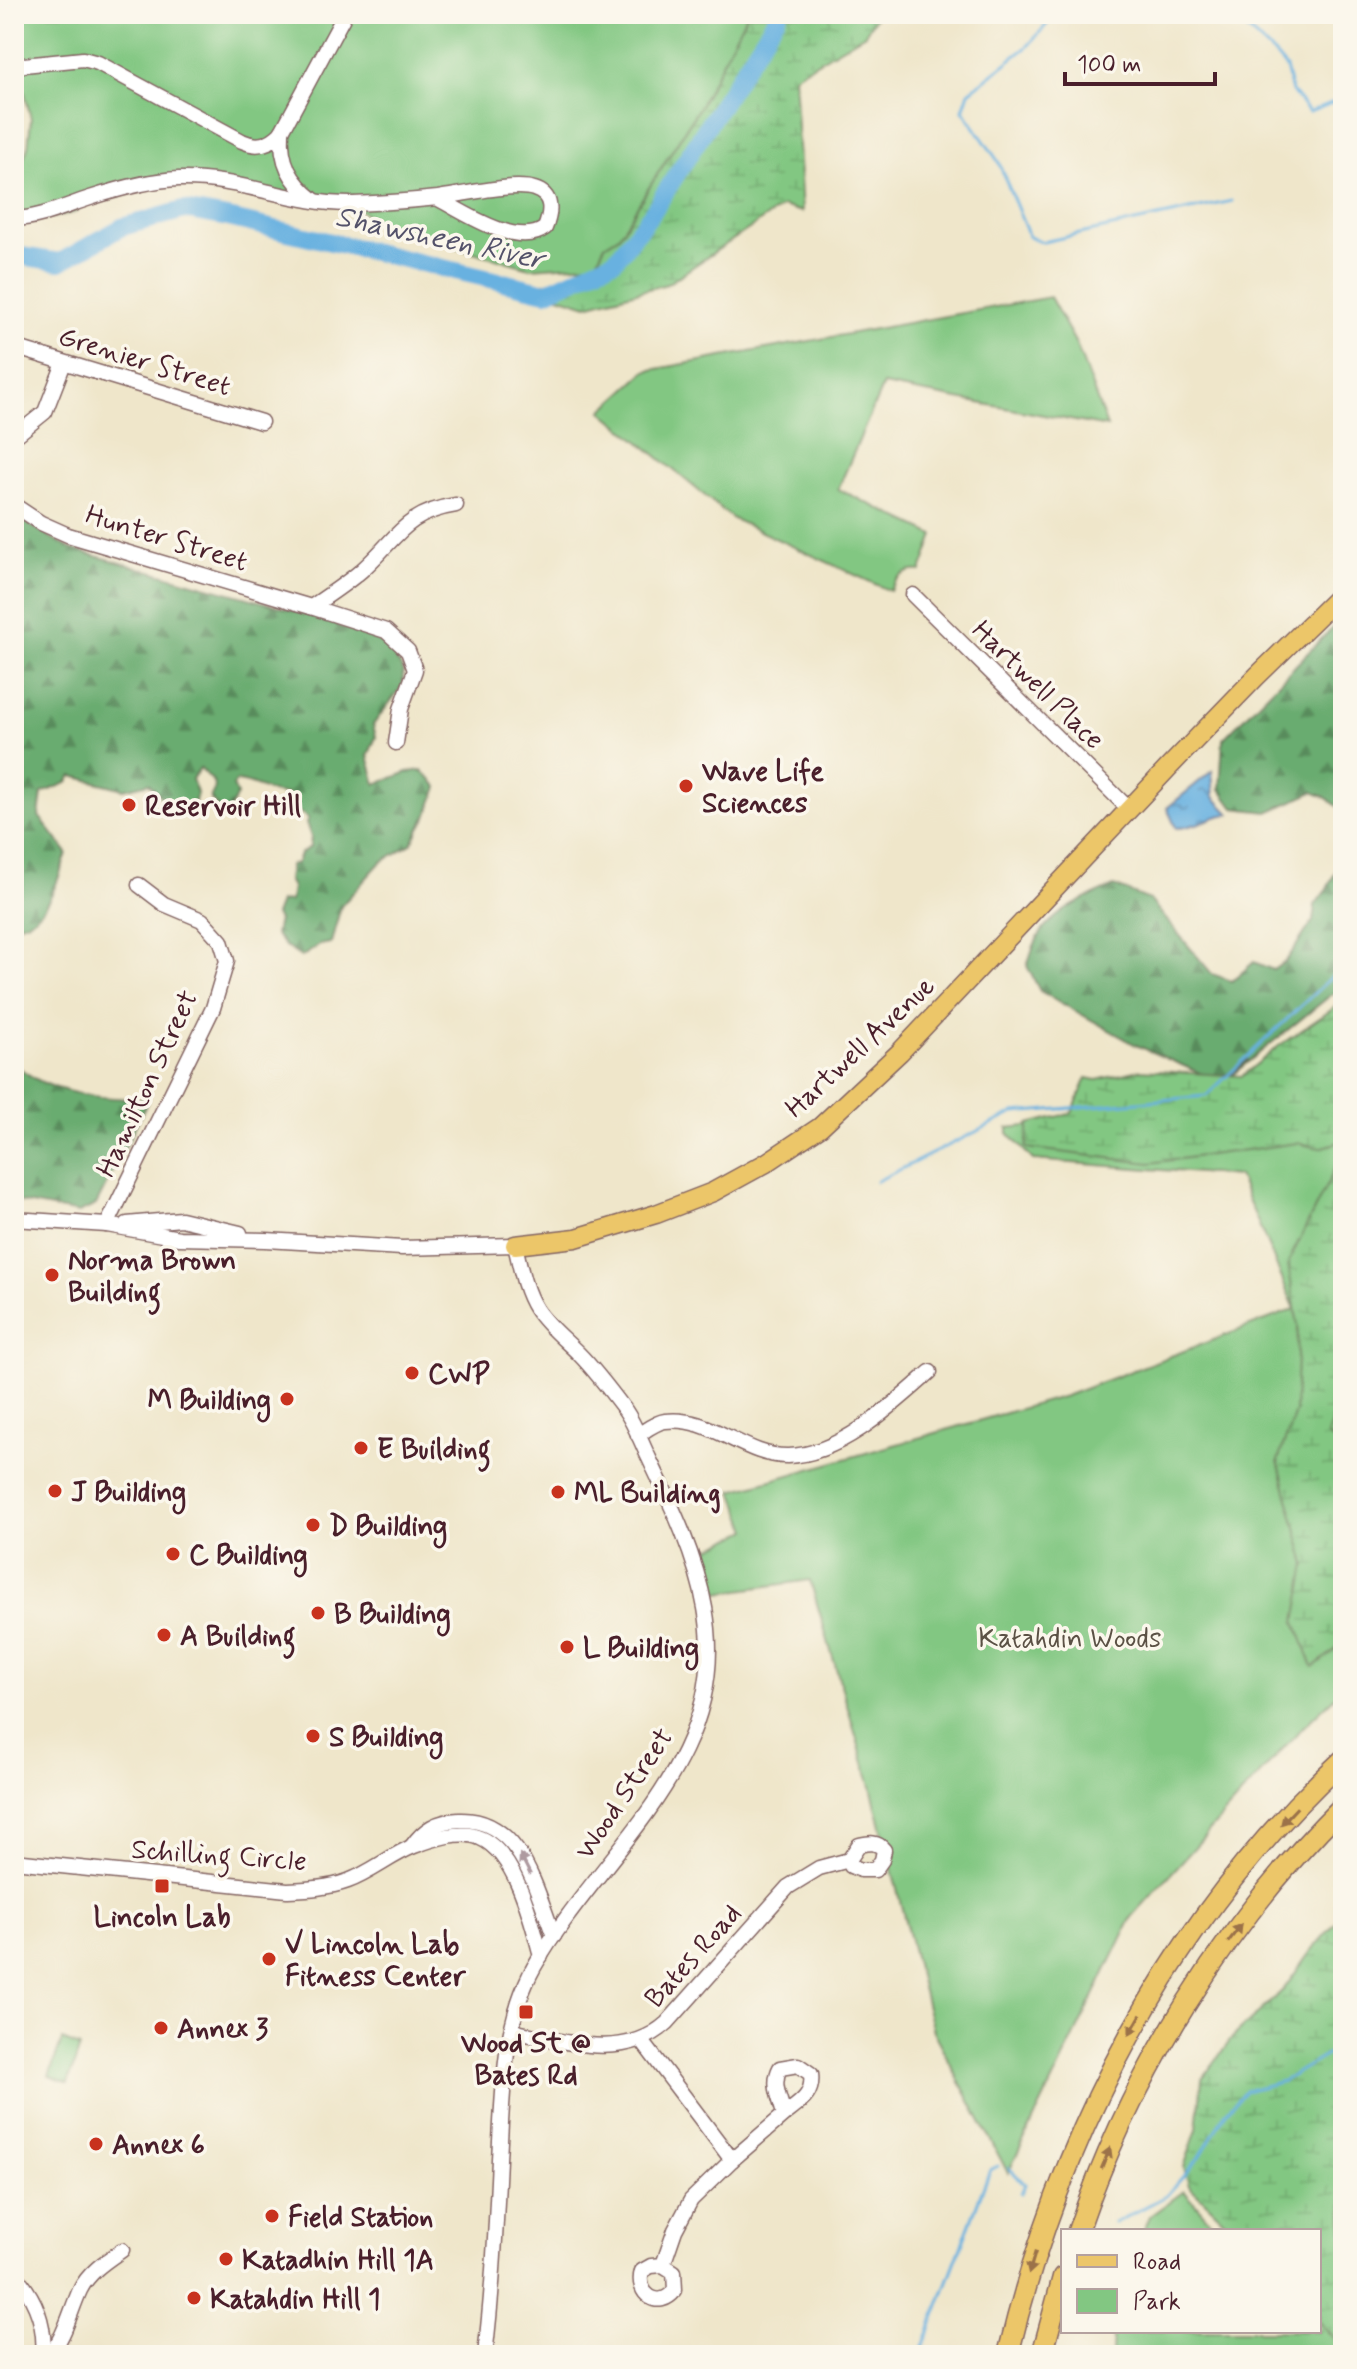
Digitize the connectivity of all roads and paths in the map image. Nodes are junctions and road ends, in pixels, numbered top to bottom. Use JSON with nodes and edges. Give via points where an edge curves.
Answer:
{"nodes":[{"id":1,"x":345,"y":14,"type":"edge"},
{"id":2,"x":14,"y":66,"type":"edge"},
{"id":3,"x":282,"y":131,"type":"junction"},
{"id":4,"x":437,"y":198,"type":"junction"},
{"id":5,"x":314,"y":200,"type":"junction"},
{"id":6,"x":14,"y":219,"type":"edge"},
{"id":7,"x":14,"y":347,"type":"edge"},
{"id":8,"x":64,"y":363,"type":"junction"},
{"id":9,"x":261,"y":422,"type":"dead end"},
{"id":10,"x":14,"y":437,"type":"edge"},
{"id":11,"x":14,"y":505,"type":"edge"},
{"id":12,"x":456,"y":505,"type":"dead end"},
{"id":13,"x":1343,"y":592,"type":"edge"},
{"id":14,"x":913,"y":595,"type":"dead end"},
{"id":15,"x":311,"y":607,"type":"junction"},
{"id":16,"x":396,"y":743,"type":"dead end"},
{"id":17,"x":1129,"y":809,"type":"junction"},
{"id":18,"x":139,"y":885,"type":"dead end"},
{"id":19,"x":14,"y":1219,"type":"edge"},
{"id":20,"x":107,"y":1225,"type":"junction"},
{"id":21,"x":266,"y":1240,"type":"junction"},
{"id":22,"x":515,"y":1245,"type":"junction"},
{"id":23,"x":930,"y":1372,"type":"dead end"},
{"id":24,"x":638,"y":1435,"type":"junction"},
{"id":25,"x":1343,"y":1760,"type":"edge"},
{"id":26,"x":1343,"y":1806,"type":"edge"},
{"id":27,"x":411,"y":1847,"type":"junction"},
{"id":28,"x":849,"y":1860,"type":"dead end"},
{"id":29,"x":14,"y":1861,"type":"edge"},
{"id":30,"x":554,"y":1936,"type":"junction"},
{"id":31,"x":541,"y":1956,"type":"junction"},
{"id":32,"x":512,"y":2031,"type":"junction"},
{"id":33,"x":642,"y":2041,"type":"junction"},
{"id":34,"x":784,"y":2115,"type":"dead end"},
{"id":35,"x":732,"y":2160,"type":"junction"},
{"id":36,"x":1079,"y":2229,"type":"edge"},
{"id":37,"x":122,"y":2250,"type":"dead end"},
{"id":38,"x":663,"y":2265,"type":"dead end"},
{"id":39,"x":14,"y":2274,"type":"edge"},
{"id":40,"x":1061,"y":2284,"type":"edge"},
{"id":41,"x":46,"y":2355,"type":"edge"},
{"id":42,"x":485,"y":2355,"type":"edge"},
{"id":43,"x":1008,"y":2355,"type":"edge"},
{"id":44,"x":1042,"y":2355,"type":"edge"}],
"edges":[{"from":1,"to":3,"type":"street"},
{"from":2,"to":3,"type":"street","via":[[83,59],[250,145],[267,144]]},
{"from":3,"to":5,"type":"street","via":[[287,170]]},
{"from":4,"to":4,"type":"street","via":[[521,235],[545,228],[551,208],[540,192],[523,187]]},
{"from":4,"to":5,"type":"street","via":[[349,204]]},
{"from":5,"to":6,"type":"street","via":[[178,179]]},
{"from":7,"to":8,"type":"street","name":"Grenier Street"},
{"from":8,"to":9,"type":"street","name":"Grenier Street"},
{"from":8,"to":10,"type":"street","via":[[45,412]]},
{"from":11,"to":15,"type":"street","name":"Hunter Street","via":[[68,535]]},
{"from":12,"to":15,"type":"street","via":[[435,508],[400,529],[363,569]]},
{"from":13,"to":17,"type":"main road","name":"Hartwell Avenue"},
{"from":14,"to":17,"type":"street","name":"Hartwell Place"},
{"from":15,"to":16,"type":"street","name":"Hunter Street","via":[[386,631],[408,651],[415,670]]},
{"from":17,"to":22,"type":"main road","name":"Hartwell Avenue","via":[[900,1052],[820,1127],[713,1192],[670,1209],[576,1238]]},
{"from":18,"to":20,"type":"street","name":"Hamilton Street","via":[[164,904],[202,920],[221,941],[227,961],[213,1008]]},
{"from":19,"to":20,"type":"street"},
{"from":20,"to":21,"type":"street","name":"Hartwell Avenue","via":[[179,1238]]},
{"from":20,"to":21,"type":"street","name":"Hartwell Avenue","via":[[181,1219]]},
{"from":21,"to":22,"type":"street","name":"Hartwell Avenue","via":[[402,1248]]},
{"from":22,"to":24,"type":"street","name":"Wood Street","via":[[537,1311],[606,1385]]},
{"from":23,"to":24,"type":"street","via":[[860,1430],[819,1450],[766,1455],[691,1422],[663,1420]]},
{"from":24,"to":30,"type":"street","name":"Wood Street","via":[[701,1585],[709,1648],[705,1701],[669,1779]]},
{"from":25,"to":43,"type":"highway","one_way":true,"via":[[1213,1906],[1150,1998],[1062,2177],[1032,2262]]},
{"from":36,"to":26,"type":"highway","one_way":true,"via":[[1107,2154],[1181,2012],[1279,1876]]},
{"from":27,"to":29,"type":"street","name":"Schilling Circle","via":[[348,1881],[287,1890]]},
{"from":30,"to":27,"type":"street","name":"Schilling Circle","one_way":true,"via":[[527,1865],[498,1830],[463,1819],[445,1821],[428,1827]]},
{"from":27,"to":31,"type":"street","name":"Schilling Circle","via":[[462,1834],[494,1847],[517,1882]]},
{"from":28,"to":33,"type":"street","name":"Bates Road","via":[[819,1868],[788,1887],[667,2023]]},
{"from":30,"to":31,"type":"street","name":"Wood Street"},
{"from":31,"to":32,"type":"street","name":"Wood Street"},
{"from":32,"to":33,"type":"street","name":"Bates Road","via":[[617,2047]]},
{"from":32,"to":42,"type":"street","name":"Wood Street"},
{"from":33,"to":35,"type":"street"},
{"from":34,"to":35,"type":"street"},
{"from":35,"to":38,"type":"street","via":[[691,2200]]},
{"from":37,"to":41,"type":"street","via":[[81,2288],[61,2335]]},
{"from":39,"to":41,"type":"street","via":[[38,2309]]},
{"from":40,"to":44,"type":"highway"}]}
